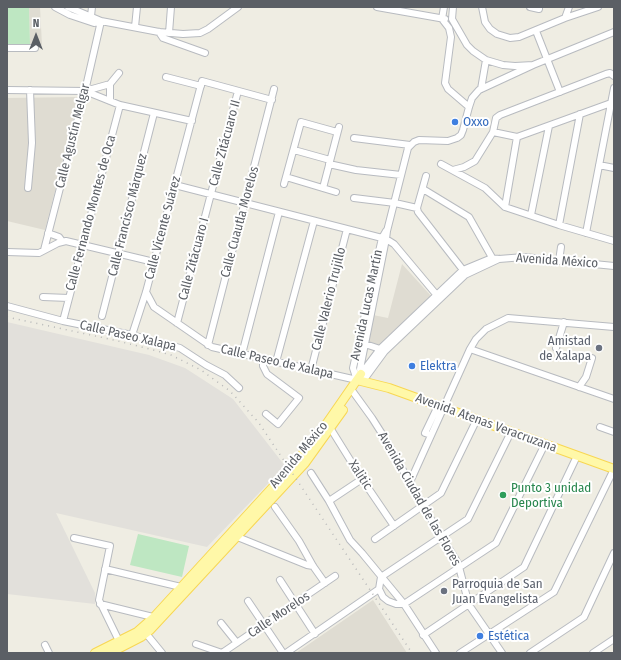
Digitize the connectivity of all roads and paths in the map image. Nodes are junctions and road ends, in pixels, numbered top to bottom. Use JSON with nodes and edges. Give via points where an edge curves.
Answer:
{"nodes":[{"id":1,"x":56,"y":7,"type":"edge"},
{"id":2,"x":92,"y":7,"type":"edge"},
{"id":3,"x":137,"y":7,"type":"edge"},
{"id":4,"x":171,"y":7,"type":"edge"},
{"id":5,"x":381,"y":7,"type":"edge"},
{"id":6,"x":444,"y":7,"type":"edge"},
{"id":7,"x":453,"y":7,"type":"edge"},
{"id":8,"x":482,"y":7,"type":"edge"},
{"id":9,"x":530,"y":7,"type":"edge"},
{"id":10,"x":569,"y":7,"type":"edge"},
{"id":11,"x":583,"y":7,"type":"edge"},
{"id":12,"x":235,"y":8,"type":"edge"},
{"id":13,"x":539,"y":8,"type":"edge"},
{"id":14,"x":595,"y":8,"type":"edge"},
{"id":15,"x":412,"y":10,"type":"edge"},
{"id":16,"x":70,"y":11,"type":"edge"},
{"id":17,"x":91,"y":16,"type":"junction"},
{"id":18,"x":565,"y":18,"type":"junction"},
{"id":19,"x":442,"y":19,"type":"junction"},
{"id":20,"x":452,"y":19,"type":"junction"},
{"id":21,"x":101,"y":21,"type":"junction"},
{"id":22,"x":135,"y":27,"type":"junction"},
{"id":23,"x":536,"y":31,"type":"junction"},
{"id":24,"x":159,"y":32,"type":"junction"},
{"id":25,"x":614,"y":32,"type":"edge"},
{"id":26,"x":169,"y":33,"type":"junction"},
{"id":27,"x":460,"y":36,"type":"junction"},
{"id":28,"x":601,"y":38,"type":"junction"},
{"id":29,"x":614,"y":38,"type":"edge"},
{"id":30,"x":451,"y":40,"type":"junction"},
{"id":31,"x":7,"y":48,"type":"edge"},
{"id":32,"x":35,"y":48,"type":"dead end"},
{"id":33,"x":205,"y":53,"type":"dead end"},
{"id":34,"x":547,"y":59,"type":"junction"},
{"id":35,"x":486,"y":60,"type":"junction"},
{"id":36,"x":533,"y":65,"type":"junction"},
{"id":37,"x":119,"y":74,"type":"dead end"},
{"id":38,"x":614,"y":76,"type":"edge"},
{"id":39,"x":166,"y":77,"type":"dead end"},
{"id":40,"x":110,"y":84,"type":"junction"},
{"id":41,"x":202,"y":84,"type":"junction"},
{"id":42,"x":614,"y":88,"type":"edge"},
{"id":43,"x":274,"y":89,"type":"dead end"},
{"id":44,"x":481,"y":89,"type":"junction"},
{"id":45,"x":7,"y":90,"type":"edge"},
{"id":46,"x":30,"y":90,"type":"junction"},
{"id":47,"x":85,"y":91,"type":"junction"},
{"id":48,"x":238,"y":91,"type":"junction"},
{"id":49,"x":560,"y":92,"type":"junction"},
{"id":50,"x":272,"y":100,"type":"junction"},
{"id":51,"x":110,"y":101,"type":"junction"},
{"id":52,"x":611,"y":103,"type":"junction"},
{"id":53,"x":120,"y":105,"type":"junction"},
{"id":54,"x":469,"y":107,"type":"junction"},
{"id":55,"x":154,"y":113,"type":"junction"},
{"id":56,"x":580,"y":114,"type":"junction"},
{"id":57,"x":192,"y":121,"type":"junction"},
{"id":58,"x":549,"y":126,"type":"junction"},
{"id":59,"x":493,"y":132,"type":"junction"},
{"id":60,"x":517,"y":137,"type":"junction"},
{"id":61,"x":354,"y":138,"type":"dead end"},
{"id":62,"x":410,"y":145,"type":"junction"},
{"id":63,"x":294,"y":150,"type":"junction"},
{"id":64,"x":330,"y":162,"type":"junction"},
{"id":65,"x":441,"y":164,"type":"dead end"},
{"id":66,"x":599,"y":165,"type":"junction"},
{"id":67,"x":614,"y":168,"type":"edge"},
{"id":68,"x":453,"y":170,"type":"junction"},
{"id":69,"x":401,"y":175,"type":"junction"},
{"id":70,"x":426,"y":176,"type":"dead end"},
{"id":71,"x":286,"y":177,"type":"junction"},
{"id":72,"x":284,"y":184,"type":"dead end"},
{"id":73,"x":175,"y":186,"type":"junction"},
{"id":74,"x":28,"y":188,"type":"dead end"},
{"id":75,"x":323,"y":188,"type":"junction"},
{"id":76,"x":423,"y":189,"type":"junction"},
{"id":77,"x":336,"y":192,"type":"dead end"},
{"id":78,"x":211,"y":195,"type":"junction"},
{"id":79,"x":354,"y":198,"type":"dead end"},
{"id":80,"x":245,"y":203,"type":"junction"},
{"id":81,"x":394,"y":203,"type":"junction"},
{"id":82,"x":504,"y":207,"type":"junction"},
{"id":83,"x":417,"y":208,"type":"junction"},
{"id":84,"x":279,"y":212,"type":"junction"},
{"id":85,"x":531,"y":215,"type":"junction"},
{"id":86,"x":314,"y":221,"type":"junction"},
{"id":87,"x":559,"y":225,"type":"junction"},
{"id":88,"x":347,"y":229,"type":"junction"},
{"id":89,"x":48,"y":233,"type":"junction"},
{"id":90,"x":586,"y":233,"type":"junction"},
{"id":91,"x":384,"y":239,"type":"junction"},
{"id":92,"x":62,"y":241,"type":"junction"},
{"id":93,"x":614,"y":242,"type":"edge"},
{"id":94,"x":83,"y":245,"type":"junction"},
{"id":95,"x":561,"y":247,"type":"dead end"},
{"id":96,"x":44,"y":250,"type":"junction"},
{"id":97,"x":7,"y":252,"type":"edge"},
{"id":98,"x":118,"y":254,"type":"junction"},
{"id":99,"x":495,"y":260,"type":"junction"},
{"id":100,"x":559,"y":261,"type":"junction"},
{"id":101,"x":154,"y":262,"type":"junction"},
{"id":102,"x":614,"y":266,"type":"edge"},
{"id":103,"x":463,"y":270,"type":"junction"},
{"id":104,"x":146,"y":292,"type":"junction"},
{"id":105,"x":43,"y":296,"type":"dead end"},
{"id":106,"x":438,"y":297,"type":"junction"},
{"id":107,"x":69,"y":298,"type":"junction"},
{"id":108,"x":7,"y":306,"type":"edge"},
{"id":109,"x":102,"y":316,"type":"dead end"},
{"id":110,"x":63,"y":321,"type":"junction"},
{"id":111,"x":564,"y":322,"type":"junction"},
{"id":112,"x":177,"y":323,"type":"junction"},
{"id":113,"x":614,"y":328,"type":"edge"},
{"id":114,"x":132,"y":335,"type":"junction"},
{"id":115,"x":362,"y":343,"type":"junction"},
{"id":116,"x":208,"y":345,"type":"junction"},
{"id":117,"x":470,"y":348,"type":"junction"},
{"id":118,"x":556,"y":348,"type":"dead end"},
{"id":119,"x":380,"y":350,"type":"junction"},
{"id":120,"x":242,"y":354,"type":"junction"},
{"id":121,"x":592,"y":358,"type":"dead end"},
{"id":122,"x":263,"y":359,"type":"junction"},
{"id":123,"x":276,"y":362,"type":"junction"},
{"id":124,"x":311,"y":370,"type":"junction"},
{"id":125,"x":360,"y":379,"type":"junction"},
{"id":126,"x":579,"y":387,"type":"junction"},
{"id":127,"x":239,"y":388,"type":"dead end"},
{"id":128,"x":352,"y":392,"type":"junction"},
{"id":129,"x":614,"y":399,"type":"edge"},
{"id":130,"x":440,"y":407,"type":"junction"},
{"id":131,"x":266,"y":414,"type":"dead end"},
{"id":132,"x":476,"y":419,"type":"junction"},
{"id":133,"x":329,"y":425,"type":"junction"},
{"id":134,"x":600,"y":427,"type":"dead end"},
{"id":135,"x":511,"y":432,"type":"junction"},
{"id":136,"x":614,"y":432,"type":"edge"},
{"id":137,"x":545,"y":444,"type":"junction"},
{"id":138,"x":577,"y":456,"type":"junction"},
{"id":139,"x":614,"y":469,"type":"edge"},
{"id":140,"x":311,"y":473,"type":"dead end"},
{"id":141,"x":362,"y":479,"type":"junction"},
{"id":142,"x":410,"y":482,"type":"junction"},
{"id":143,"x":274,"y":491,"type":"junction"},
{"id":144,"x":329,"y":501,"type":"junction"},
{"id":145,"x":423,"y":506,"type":"junction"},
{"id":146,"x":275,"y":507,"type":"dead end"},
{"id":147,"x":394,"y":526,"type":"junction"},
{"id":148,"x":442,"y":537,"type":"junction"},
{"id":149,"x":74,"y":538,"type":"dead end"},
{"id":150,"x":240,"y":538,"type":"dead end"},
{"id":151,"x":375,"y":539,"type":"dead end"},
{"id":152,"x":614,"y":553,"type":"edge"},
{"id":153,"x":313,"y":566,"type":"junction"},
{"id":154,"x":460,"y":567,"type":"junction"},
{"id":155,"x":105,"y":569,"type":"junction"},
{"id":156,"x":335,"y":576,"type":"dead end"},
{"id":157,"x":382,"y":577,"type":"junction"},
{"id":158,"x":280,"y":580,"type":"dead end"},
{"id":159,"x":325,"y":583,"type":"junction"},
{"id":160,"x":181,"y":587,"type":"junction"},
{"id":161,"x":379,"y":590,"type":"junction"},
{"id":162,"x":248,"y":601,"type":"dead end"},
{"id":163,"x":100,"y":604,"type":"junction"},
{"id":164,"x":295,"y":604,"type":"junction"},
{"id":165,"x":404,"y":604,"type":"junction"},
{"id":166,"x":469,"y":605,"type":"junction"},
{"id":167,"x":157,"y":618,"type":"junction"},
{"id":168,"x":221,"y":623,"type":"dead end"},
{"id":169,"x":264,"y":624,"type":"junction"},
{"id":170,"x":144,"y":631,"type":"junction"},
{"id":171,"x":314,"y":634,"type":"junction"},
{"id":172,"x":489,"y":634,"type":"junction"},
{"id":173,"x":423,"y":635,"type":"junction"},
{"id":174,"x":614,"y":639,"type":"edge"},
{"id":175,"x":119,"y":641,"type":"junction"},
{"id":176,"x":237,"y":643,"type":"junction"},
{"id":177,"x":196,"y":644,"type":"dead end"},
{"id":178,"x":46,"y":645,"type":"dead end"},
{"id":179,"x":106,"y":652,"type":"edge"},
{"id":180,"x":49,"y":653,"type":"edge"},
{"id":181,"x":95,"y":653,"type":"edge"},
{"id":182,"x":162,"y":653,"type":"edge"},
{"id":183,"x":222,"y":653,"type":"edge"},
{"id":184,"x":283,"y":653,"type":"edge"},
{"id":185,"x":286,"y":653,"type":"edge"},
{"id":186,"x":436,"y":653,"type":"edge"},
{"id":187,"x":460,"y":653,"type":"edge"},
{"id":188,"x":502,"y":653,"type":"edge"},
{"id":189,"x":530,"y":653,"type":"edge"},
{"id":190,"x":593,"y":653,"type":"edge"}],
"edges":[{"from":1,"to":16,"type":"street"},
{"from":2,"to":17,"type":"street"},
{"from":3,"to":22,"type":"street"},
{"from":4,"to":26,"type":"street"},
{"from":5,"to":15,"type":"street"},
{"from":6,"to":19,"type":"street"},
{"from":7,"to":20,"type":"street"},
{"from":8,"to":23,"type":"street","via":[[485,22],[490,29],[503,37],[514,38]]},
{"from":9,"to":13,"type":"street"},
{"from":10,"to":18,"type":"street"},
{"from":11,"to":14,"type":"street"},
{"from":12,"to":26,"type":"street","via":[[200,33]]},
{"from":14,"to":18,"type":"street"},
{"from":15,"to":19,"type":"street"},
{"from":16,"to":17,"type":"street"},
{"from":16,"to":21,"type":"street","via":[[94,23]]},
{"from":17,"to":21,"type":"street"},
{"from":18,"to":23,"type":"street"},
{"from":19,"to":20,"type":"street"},
{"from":19,"to":30,"type":"street","via":[[449,28]]},
{"from":20,"to":27,"type":"street"},
{"from":21,"to":22,"type":"street"},
{"from":21,"to":47,"type":"street","name":"Calle Agustín Melgar"},
{"from":22,"to":24,"type":"street"},
{"from":23,"to":34,"type":"street"},
{"from":24,"to":26,"type":"street"},
{"from":24,"to":33,"type":"street","via":[[163,38]]},
{"from":25,"to":28,"type":"street"},
{"from":27,"to":30,"type":"street"},
{"from":27,"to":35,"type":"street","via":[[473,51]]},
{"from":28,"to":29,"type":"street"},
{"from":28,"to":34,"type":"street"},
{"from":30,"to":54,"type":"street","via":[[445,84]]},
{"from":31,"to":32,"type":"street"},
{"from":34,"to":36,"type":"street"},
{"from":34,"to":49,"type":"street"},
{"from":35,"to":36,"type":"street","via":[[503,65]]},
{"from":35,"to":44,"type":"street"},
{"from":36,"to":44,"type":"street"},
{"from":37,"to":40,"type":"street"},
{"from":38,"to":49,"type":"street","via":[[606,74]]},
{"from":39,"to":41,"type":"street"},
{"from":40,"to":47,"type":"street"},
{"from":40,"to":51,"type":"street"},
{"from":41,"to":48,"type":"street"},
{"from":41,"to":57,"type":"street","name":"Calle Vicente Suárez"},
{"from":42,"to":52,"type":"street"},
{"from":43,"to":50,"type":"street","name":"Calle Cuautla Morelos"},
{"from":44,"to":54,"type":"street","via":[[474,95]]},
{"from":45,"to":46,"type":"street"},
{"from":46,"to":47,"type":"street"},
{"from":46,"to":74,"type":"street","via":[[32,143]]},
{"from":47,"to":51,"type":"street"},
{"from":47,"to":89,"type":"street","name":"Calle Agustín Melgar"},
{"from":48,"to":50,"type":"street"},
{"from":48,"to":78,"type":"street","name":"Calle Zitácuaro II"},
{"from":49,"to":59,"type":"street","via":[[500,115],[496,118]]},
{"from":50,"to":80,"type":"street","name":"Calle Cuautla Morelos"},
{"from":51,"to":53,"type":"street"},
{"from":52,"to":56,"type":"street"},
{"from":52,"to":66,"type":"street"},
{"from":53,"to":55,"type":"street"},
{"from":53,"to":94,"type":"street","name":"Calle Fernando Montes de Oca"},
{"from":54,"to":62,"type":"street","via":[[463,130],[457,138],[448,141],[419,140]]},
{"from":55,"to":57,"type":"street"},
{"from":55,"to":98,"type":"street","name":"Calle Francisco Márquez"},
{"from":56,"to":58,"type":"street"},
{"from":56,"to":87,"type":"street"},
{"from":57,"to":73,"type":"street","name":"Calle Vicente Suárez"},
{"from":58,"to":60,"type":"street"},
{"from":58,"to":85,"type":"street"},
{"from":59,"to":60,"type":"street"},
{"from":59,"to":68,"type":"street","via":[[475,161],[464,168]]},
{"from":60,"to":82,"type":"street"},
{"from":61,"to":62,"type":"street"},
{"from":62,"to":69,"type":"street","name":"Avenida Lucas Martín"},
{"from":63,"to":64,"type":"street"},
{"from":63,"to":64,"type":"street","via":[[301,122],[338,130]]},
{"from":63,"to":71,"type":"street"},
{"from":64,"to":69,"type":"street","via":[[356,170]]},
{"from":64,"to":75,"type":"street"},
{"from":65,"to":68,"type":"street"},
{"from":66,"to":67,"type":"street"},
{"from":66,"to":90,"type":"street"},
{"from":68,"to":82,"type":"street","via":[[485,188]]},
{"from":69,"to":81,"type":"street","name":"Avenida Lucas Martín"},
{"from":70,"to":76,"type":"street"},
{"from":71,"to":72,"type":"street"},
{"from":71,"to":75,"type":"street"},
{"from":73,"to":78,"type":"street"},
{"from":73,"to":101,"type":"street","name":"Calle Vicente Suárez"},
{"from":75,"to":77,"type":"street"},
{"from":76,"to":83,"type":"street"},
{"from":76,"to":99,"type":"street","via":[[469,217]]},
{"from":78,"to":80,"type":"street"},
{"from":78,"to":112,"type":"street","name":"Calle Zitácuaro I"},
{"from":79,"to":81,"type":"street"},
{"from":80,"to":84,"type":"street"},
{"from":80,"to":116,"type":"street","name":"Calle Cuautla Morelos"},
{"from":81,"to":83,"type":"street"},
{"from":81,"to":91,"type":"street","name":"Avenida Lucas Martín"},
{"from":82,"to":85,"type":"street"},
{"from":83,"to":103,"type":"street"},
{"from":84,"to":86,"type":"street"},
{"from":84,"to":120,"type":"street"},
{"from":85,"to":87,"type":"street"},
{"from":86,"to":88,"type":"street"},
{"from":86,"to":123,"type":"street"},
{"from":87,"to":90,"type":"street"},
{"from":88,"to":91,"type":"street"},
{"from":88,"to":124,"type":"street","name":"Calle Valerio Trujillo"},
{"from":89,"to":92,"type":"street"},
{"from":89,"to":96,"type":"street","name":"Calle Agustín Melgar"},
{"from":90,"to":93,"type":"street"},
{"from":91,"to":106,"type":"street","via":[[394,244]]},
{"from":91,"to":115,"type":"street","name":"Avenida Lucas Martín"},
{"from":92,"to":94,"type":"street"},
{"from":92,"to":96,"type":"street"},
{"from":94,"to":98,"type":"street"},
{"from":94,"to":107,"type":"street","name":"Calle Fernando Montes de Oca"},
{"from":95,"to":100,"type":"street"},
{"from":96,"to":97,"type":"street","via":[[34,254]]},
{"from":98,"to":101,"type":"street"},
{"from":98,"to":109,"type":"street","name":"Calle Francisco Márquez"},
{"from":99,"to":100,"type":"street","name":"Avenida México","via":[[520,257]]},
{"from":99,"to":103,"type":"street","name":"Avenida México"},
{"from":99,"to":106,"type":"street","name":"Avenida México","via":[[465,275]]},
{"from":100,"to":102,"type":"street","name":"Avenida México"},
{"from":101,"to":104,"type":"street","name":"Calle Vicente Suárez"},
{"from":103,"to":106,"type":"street","name":"Avenida México"},
{"from":104,"to":112,"type":"street","name":"Calle Paseo de Xalapa","via":[[154,307]]},
{"from":104,"to":114,"type":"street","name":"Calle Vicente Suárez"},
{"from":105,"to":107,"type":"street"},
{"from":106,"to":119,"type":"street","name":"Avenida México"},
{"from":106,"to":125,"type":"street","name":"Avenida México"},
{"from":107,"to":110,"type":"street","name":"Calle Fernando Montes de Oca"},
{"from":108,"to":110,"type":"street","name":"Calle Paseo Xalapa"},
{"from":110,"to":114,"type":"street","name":"Calle Paseo Xalapa"},
{"from":111,"to":113,"type":"street"},
{"from":111,"to":117,"type":"street","via":[[508,318],[486,329]]},
{"from":111,"to":118,"type":"street"},
{"from":112,"to":116,"type":"street","name":"Calle Paseo de Xalapa"},
{"from":114,"to":127,"type":"street","name":"Calle Paseo Xalapa","via":[[184,349],[225,375]]},
{"from":115,"to":119,"type":"street"},
{"from":115,"to":125,"type":"street","name":"Avenida Lucas Martín","via":[[353,368]]},
{"from":116,"to":120,"type":"street","name":"Calle Paseo de Xalapa"},
{"from":117,"to":126,"type":"street"},
{"from":117,"to":130,"type":"street"},
{"from":119,"to":125,"type":"street","name":"Avenida México"},
{"from":120,"to":122,"type":"street","name":"Calle Paseo de Xalapa"},
{"from":121,"to":126,"type":"street","via":[[586,377]]},
{"from":122,"to":123,"type":"street","name":"Calle Paseo de Xalapa"},
{"from":122,"to":131,"type":"street","via":[[263,366],[268,374],[299,398],[278,424]]},
{"from":123,"to":124,"type":"street","name":"Calle Paseo de Xalapa"},
{"from":124,"to":125,"type":"street","name":"Calle Paseo de Xalapa"},
{"from":125,"to":128,"type":"main road","name":"Avenida México"},
{"from":125,"to":130,"type":"main road","name":"Avenida Atenas Veracruzana"},
{"from":126,"to":129,"type":"street"},
{"from":128,"to":133,"type":"main road","name":"Avenida México"},
{"from":128,"to":142,"type":"street","name":"Avenida Ciudad de las Flores","via":[[386,440]]},
{"from":130,"to":132,"type":"main road","name":"Avenida Atenas Veracruzana"},
{"from":130,"to":142,"type":"street","via":[[426,433],[431,435]]},
{"from":132,"to":135,"type":"main road","name":"Avenida Atenas Veracruzana"},
{"from":132,"to":145,"type":"street","via":[[441,493]]},
{"from":133,"to":141,"type":"street","name":"Xalitic"},
{"from":133,"to":143,"type":"main road","name":"Avenida México"},
{"from":134,"to":136,"type":"street"},
{"from":135,"to":137,"type":"main road","name":"Avenida Atenas Veracruzana"},
{"from":135,"to":148,"type":"street","via":[[468,519]]},
{"from":137,"to":138,"type":"main road","name":"Avenida Atenas Veracruzana"},
{"from":137,"to":154,"type":"street","via":[[496,543]]},
{"from":138,"to":139,"type":"main road","name":"Avenida Atenas Veracruzana"},
{"from":138,"to":166,"type":"street","via":[[524,567]]},
{"from":139,"to":172,"type":"street","via":[[554,592]]},
{"from":140,"to":144,"type":"street"},
{"from":141,"to":144,"type":"street"},
{"from":141,"to":147,"type":"street","name":"Xalitic"},
{"from":142,"to":145,"type":"street","name":"Avenida Ciudad de las Flores"},
{"from":143,"to":160,"type":"main road","name":"Avenida México"},
{"from":143,"to":167,"type":"main road","name":"Avenida México"},
{"from":144,"to":157,"type":"street","via":[[350,540]]},
{"from":145,"to":147,"type":"street"},
{"from":145,"to":148,"type":"street","name":"Avenida Ciudad de las Flores"},
{"from":146,"to":153,"type":"street"},
{"from":147,"to":151,"type":"street"},
{"from":148,"to":154,"type":"street","name":"Avenida Ciudad de las Flores"},
{"from":148,"to":157,"type":"street"},
{"from":149,"to":155,"type":"street","via":[[110,546]]},
{"from":150,"to":153,"type":"street"},
{"from":152,"to":189,"type":"street","via":[[584,617]]},
{"from":153,"to":159,"type":"street"},
{"from":154,"to":165,"type":"street"},
{"from":154,"to":166,"type":"street","name":"Avenida Ciudad de las Flores"},
{"from":155,"to":160,"type":"street"},
{"from":155,"to":163,"type":"street","via":[[99,596]]},
{"from":156,"to":159,"type":"street","name":"Calle Morelos"},
{"from":157,"to":161,"type":"street"},
{"from":157,"to":165,"type":"street"},
{"from":158,"to":164,"type":"street"},
{"from":159,"to":164,"type":"street","name":"Calle Morelos"},
{"from":160,"to":167,"type":"main road","name":"Avenida México"},
{"from":161,"to":165,"type":"street","via":[[388,601]]},
{"from":161,"to":171,"type":"street"},
{"from":162,"to":169,"type":"street"},
{"from":163,"to":167,"type":"street"},
{"from":163,"to":175,"type":"street"},
{"from":164,"to":169,"type":"street","name":"Calle Morelos"},
{"from":164,"to":171,"type":"street"},
{"from":165,"to":173,"type":"street"},
{"from":166,"to":172,"type":"street","name":"Avenida Ciudad de las Flores"},
{"from":166,"to":173,"type":"street"},
{"from":167,"to":170,"type":"main road","name":"Avenida México"},
{"from":168,"to":176,"type":"street"},
{"from":169,"to":176,"type":"street","name":"Calle Morelos"},
{"from":169,"to":184,"type":"street"},
{"from":170,"to":175,"type":"main road","name":"Avenida México"},
{"from":170,"to":179,"type":"main road","name":"Avenida México"},
{"from":170,"to":182,"type":"street"},
{"from":171,"to":185,"type":"street"},
{"from":172,"to":187,"type":"street"},
{"from":172,"to":188,"type":"street","name":"Avenida Ciudad de las Flores"},
{"from":173,"to":186,"type":"street"},
{"from":174,"to":190,"type":"street"},
{"from":175,"to":179,"type":"main road","name":"Avenida México"},
{"from":176,"to":183,"type":"street","name":"Calle Morelos"},
{"from":177,"to":183,"type":"street"},
{"from":178,"to":180,"type":"street"},
{"from":179,"to":181,"type":"main road","name":"Avenida México"}]}
